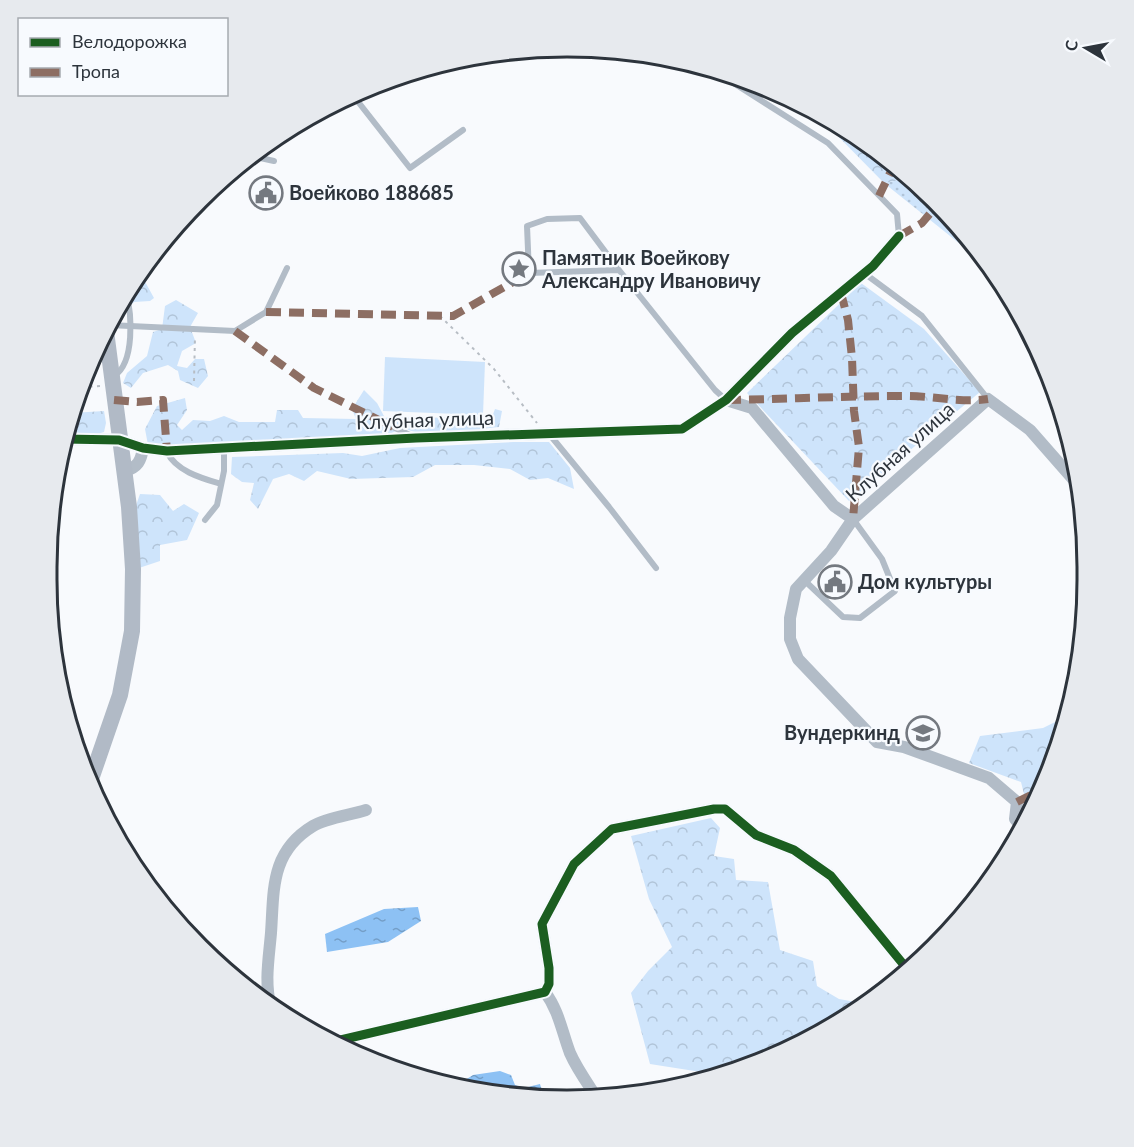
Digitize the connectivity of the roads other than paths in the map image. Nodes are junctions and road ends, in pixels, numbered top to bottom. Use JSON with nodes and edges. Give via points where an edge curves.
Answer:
{"nodes":[{"id":1,"x":741,"y":88,"type":"edge"},
{"id":2,"x":358,"y":102,"type":"edge"},
{"id":3,"x":463,"y":130,"type":"dead end"},
{"id":4,"x":262,"y":158,"type":"edge"},
{"id":5,"x":274,"y":161,"type":"dead end"},
{"id":6,"x":899,"y":236,"type":"joint"},
{"id":7,"x":287,"y":268,"type":"dead end"},
{"id":8,"x":619,"y":270,"type":"junction"},
{"id":9,"x":864,"y":273,"type":"junction"},
{"id":10,"x":128,"y":308,"type":"edge"},
{"id":11,"x":118,"y":325,"type":"edge"},
{"id":12,"x":130,"y":326,"type":"junction"},
{"id":13,"x":108,"y":346,"type":"edge"},
{"id":14,"x":111,"y":381,"type":"junction"},
{"id":15,"x":988,"y":399,"type":"junction"},
{"id":16,"x":726,"y":400,"type":"junction"},
{"id":17,"x":393,"y":427,"type":"dead end"},
{"id":18,"x":548,"y":433,"type":"junction"},
{"id":19,"x":416,"y":438,"type":"junction"},
{"id":20,"x":73,"y":439,"type":"edge"},
{"id":21,"x":119,"y":440,"type":"junction"},
{"id":22,"x":143,"y":448,"type":"junction"},
{"id":23,"x":224,"y":448,"type":"junction"},
{"id":24,"x":167,"y":451,"type":"junction"},
{"id":25,"x":125,"y":471,"type":"junction"},
{"id":26,"x":1068,"y":473,"type":"edge"},
{"id":27,"x":221,"y":484,"type":"junction"},
{"id":28,"x":205,"y":519,"type":"dead end"},
{"id":29,"x":853,"y":519,"type":"junction"},
{"id":30,"x":656,"y":568,"type":"dead end"},
{"id":31,"x":804,"y":580,"type":"junction"},
{"id":32,"x":94,"y":770,"type":"edge"},
{"id":33,"x":366,"y":810,"type":"dead end"},
{"id":34,"x":1016,"y":821,"type":"edge"},
{"id":35,"x":903,"y":963,"type":"edge"},
{"id":36,"x":545,"y":992,"type":"junction"},
{"id":37,"x":268,"y":993,"type":"edge"},
{"id":38,"x":345,"y":1039,"type":"edge"},
{"id":39,"x":592,"y":1089,"type":"edge"}],
"edges":[{"from":1,"to":6,"type":"lane","via":[[828,143],[897,214]]},
{"from":2,"to":3,"type":"lane","via":[[410,168]]},
{"from":4,"to":5,"type":"lane"},
{"from":6,"to":9,"type":"street"},
{"from":7,"to":12,"type":"lane","via":[[266,312],[235,331]]},
{"from":8,"to":8,"type":"lane","via":[[529,273],[527,226],[547,219],[580,218]]},
{"from":8,"to":16,"type":"lane"},
{"from":9,"to":15,"type":"lane","via":[[922,315]]},
{"from":9,"to":16,"type":"street","via":[[792,333]]},
{"from":10,"to":12,"type":"lane"},
{"from":11,"to":12,"type":"lane"},
{"from":12,"to":14,"type":"lane","via":[[128,355]]},
{"from":13,"to":14,"type":"street"},
{"from":14,"to":21,"type":"street"},
{"from":15,"to":26,"type":"street","via":[[1030,430]]},
{"from":15,"to":29,"type":"street","name":"Клубная улица"},
{"from":16,"to":18,"type":"street","name":"Клубная улица","via":[[682,429]]},
{"from":16,"to":29,"type":"street","name":"Клубная улица","via":[[752,408],[834,506]]},
{"from":17,"to":19,"type":"lane"},
{"from":18,"to":19,"type":"street","name":"Клубная улица"},
{"from":18,"to":30,"type":"lane"},
{"from":19,"to":23,"type":"street","name":"Клубная улица"},
{"from":20,"to":21,"type":"street","name":"Клубная улица"},
{"from":21,"to":22,"type":"street","name":"Клубная улица"},
{"from":21,"to":25,"type":"street"},
{"from":22,"to":24,"type":"street","name":"Клубная улица"},
{"from":22,"to":25,"type":"street","via":[[134,468]]},
{"from":23,"to":24,"type":"street","name":"Клубная улица"},
{"from":23,"to":27,"type":"lane"},
{"from":24,"to":27,"type":"lane","via":[[172,463]]},
{"from":25,"to":32,"type":"street","via":[[133,569],[132,631],[120,695]]},
{"from":27,"to":28,"type":"lane","via":[[217,505]]},
{"from":29,"to":31,"type":"street"},
{"from":29,"to":31,"type":"lane","via":[[882,559],[895,591],[860,618],[843,617]]},
{"from":31,"to":34,"type":"street","via":[[796,589],[790,618],[790,639],[798,659],[877,742],[904,747],[989,778],[1017,802]]},
{"from":33,"to":37,"type":"street","via":[[314,825],[280,858],[274,880]]},
{"from":35,"to":36,"type":"street","via":[[831,876],[794,850],[756,835],[725,809],[714,808],[612,829],[574,864],[542,924],[549,968]]},
{"from":36,"to":38,"type":"street"},
{"from":36,"to":39,"type":"street","via":[[571,1054]]}]}
